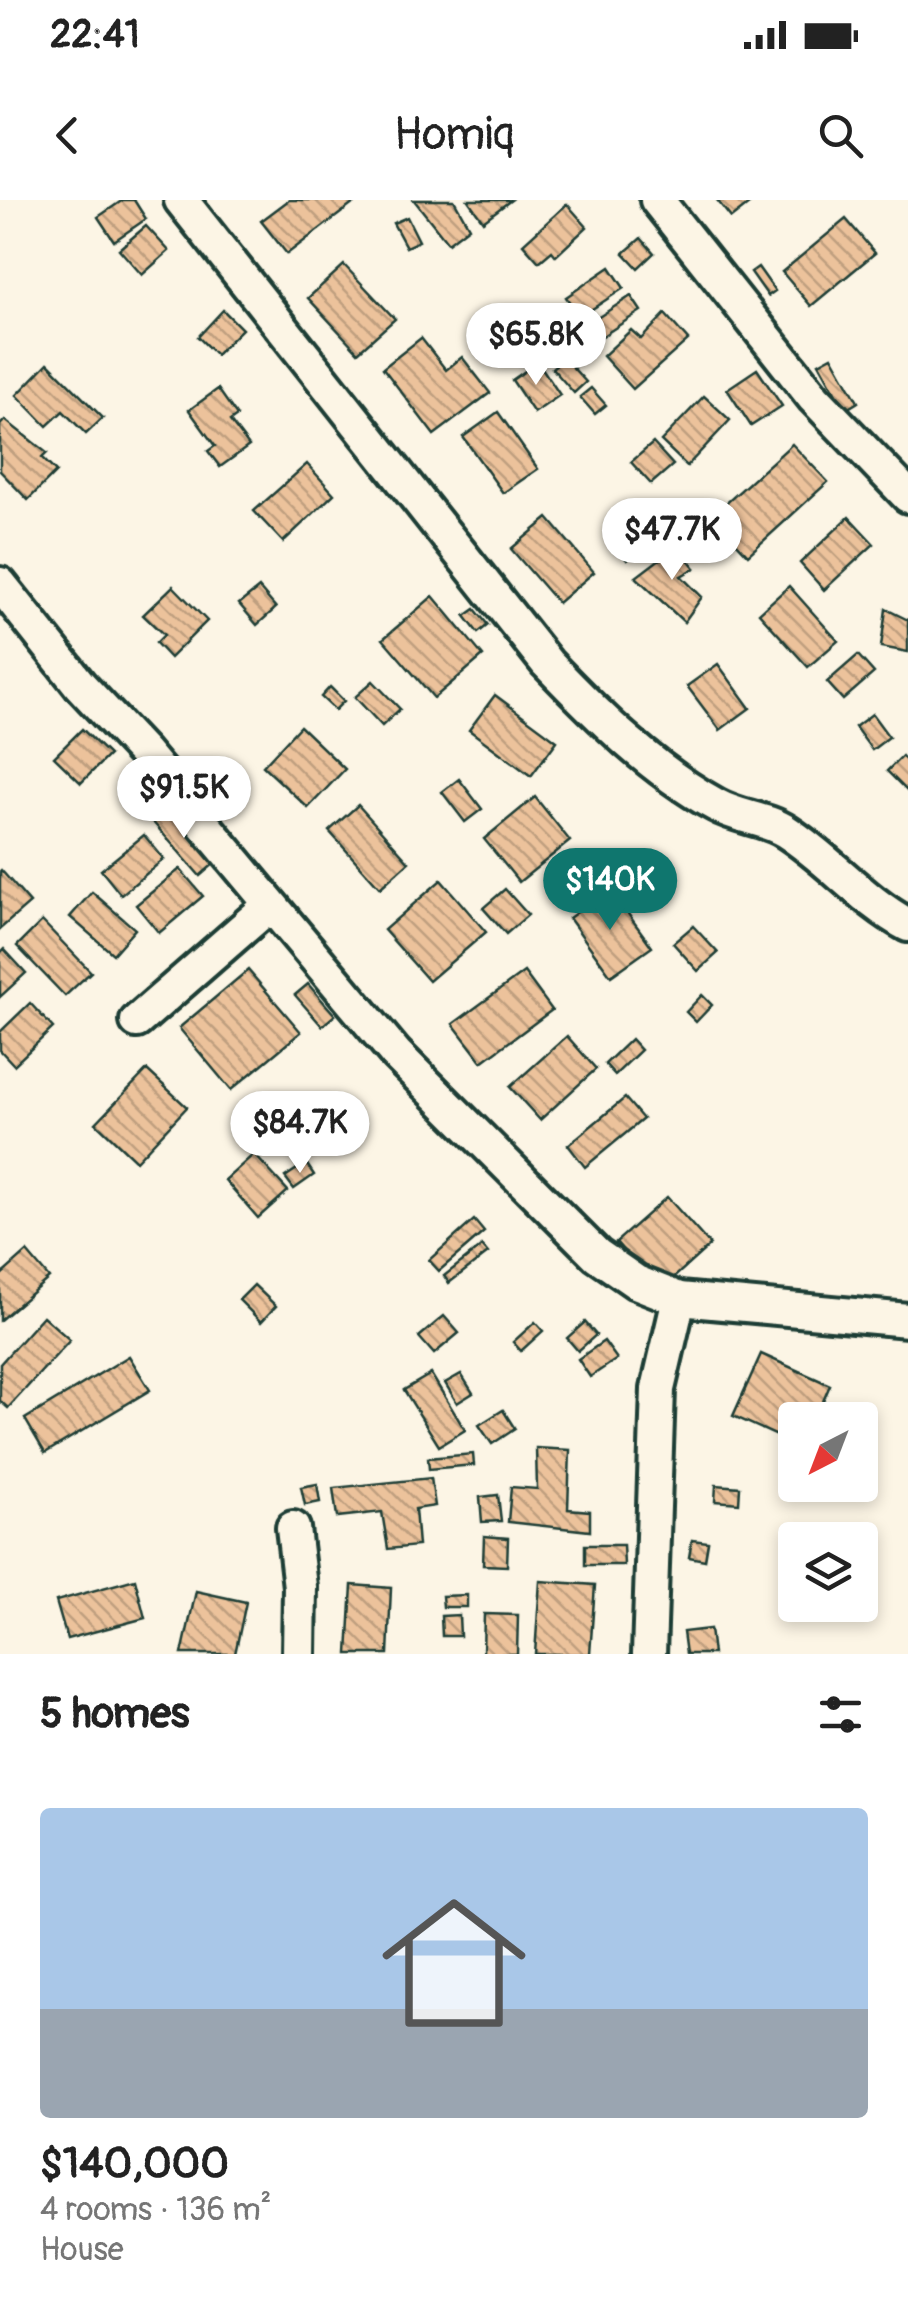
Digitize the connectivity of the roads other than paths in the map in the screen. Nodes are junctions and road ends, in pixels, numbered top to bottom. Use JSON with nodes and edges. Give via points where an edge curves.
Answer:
{"nodes":[{"id":1,"x":181,"y":200,"type":"edge"},
{"id":2,"x":658,"y":200,"type":"edge"},
{"id":3,"x":908,"y":496,"type":"edge"},
{"id":4,"x":0,"y":584,"type":"edge"},
{"id":5,"x":270,"y":905,"type":"junction"},
{"id":6,"x":908,"y":925,"type":"edge"},
{"id":7,"x":137,"y":1022,"type":"dead end"},
{"id":8,"x":679,"y":1299,"type":"junction"},
{"id":9,"x":908,"y":1320,"type":"edge"},
{"id":10,"x":292,"y":1528,"type":"dead end"},
{"id":11,"x":299,"y":1654,"type":"edge"},
{"id":12,"x":649,"y":1654,"type":"edge"}],
"edges":[{"from":1,"to":6,"type":"street","via":[[547,663],[603,721],[716,805],[787,832]]},
{"from":2,"to":3,"type":"street","via":[[814,398]]},
{"from":4,"to":5,"type":"street"},
{"from":5,"to":7,"type":"street"},
{"from":5,"to":8,"type":"street","via":[[396,1054],[571,1230],[636,1282]]},
{"from":8,"to":9,"type":"street"},
{"from":8,"to":12,"type":"street","via":[[658,1389]]},
{"from":10,"to":11,"type":"street"}]}
